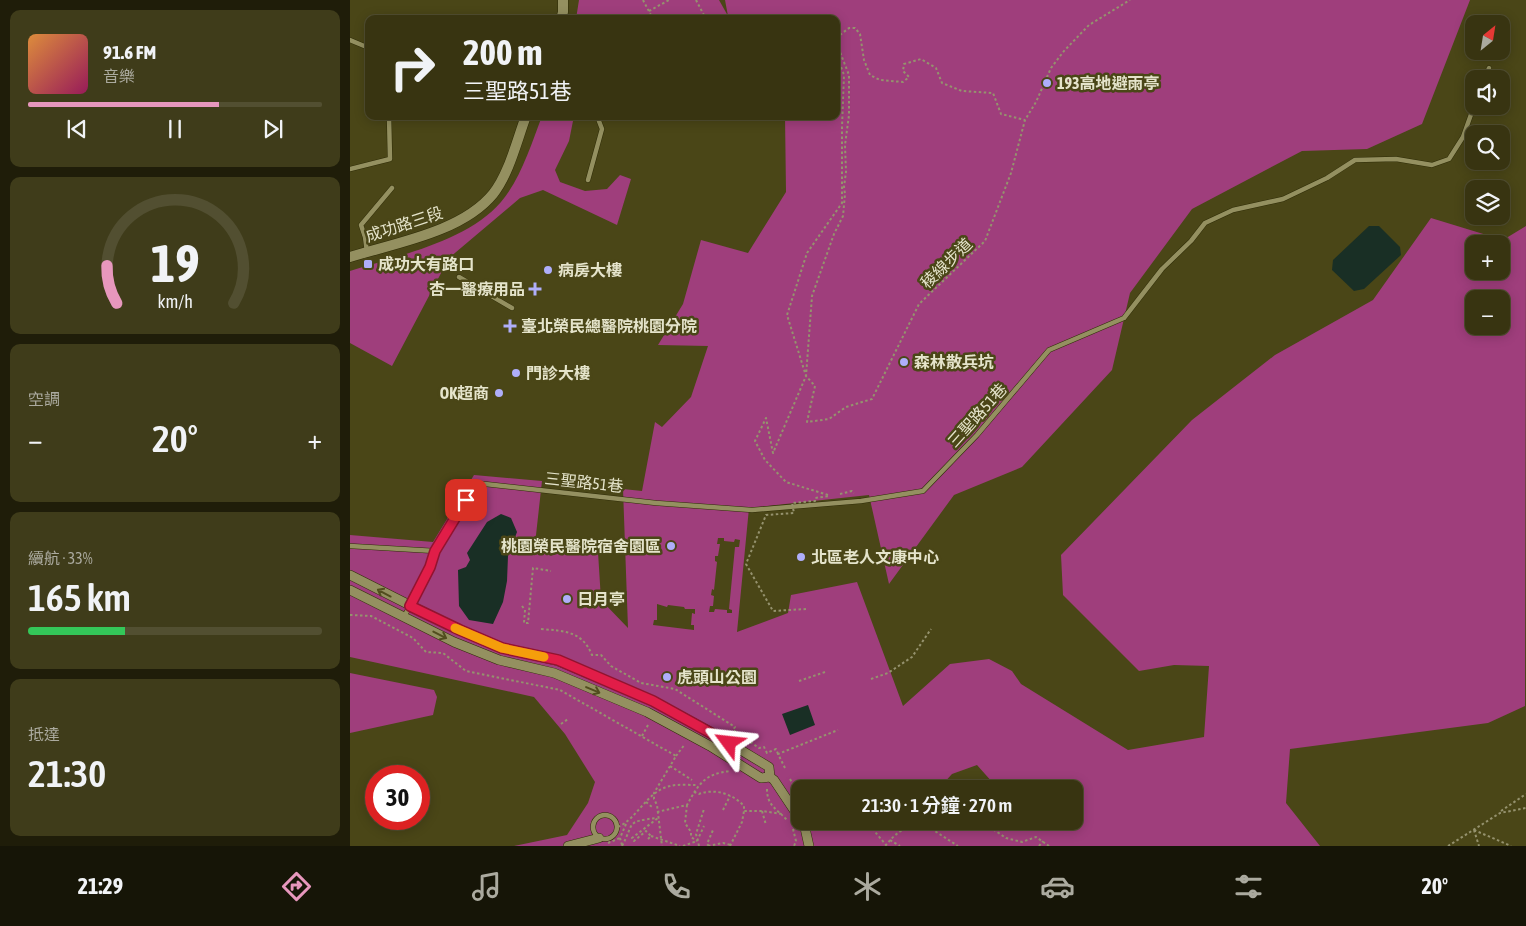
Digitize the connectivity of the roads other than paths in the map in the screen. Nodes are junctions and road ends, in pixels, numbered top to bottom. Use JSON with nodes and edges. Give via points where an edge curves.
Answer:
{"nodes":[{"id":1,"x":562,"y":0,"type":"edge"},
{"id":2,"x":561,"y":15,"type":"edge"},
{"id":3,"x":350,"y":40,"type":"edge"},
{"id":4,"x":365,"y":46,"type":"edge"},
{"id":5,"x":1471,"y":115,"type":"edge"},
{"id":6,"x":389,"y":120,"type":"edge"},
{"id":7,"x":525,"y":120,"type":"edge"},
{"id":8,"x":598,"y":120,"type":"edge"},
{"id":9,"x":350,"y":169,"type":"edge"},
{"id":10,"x":588,"y":180,"type":"dead end"},
{"id":11,"x":392,"y":188,"type":"dead end"},
{"id":12,"x":367,"y":252,"type":"junction"},
{"id":13,"x":350,"y":257,"type":"edge"},
{"id":14,"x":459,"y":277,"type":"dead end"},
{"id":15,"x":512,"y":308,"type":"dead end"},
{"id":16,"x":350,"y":546,"type":"edge"},
{"id":17,"x":435,"y":551,"type":"junction"},
{"id":18,"x":350,"y":575,"type":"edge"},
{"id":19,"x":350,"y":590,"type":"edge"},
{"id":20,"x":410,"y":606,"type":"junction"},
{"id":21,"x":404,"y":616,"type":"junction"},
{"id":22,"x":770,"y":777,"type":"junction"},
{"id":23,"x":791,"y":805,"type":"edge"},
{"id":24,"x":805,"y":830,"type":"edge"},
{"id":25,"x":601,"y":841,"type":"junction"},
{"id":26,"x":568,"y":846,"type":"edge"},
{"id":27,"x":809,"y":846,"type":"edge"}],
"edges":[{"from":1,"to":2,"type":"street"},
{"from":3,"to":4,"type":"lane"},
{"from":5,"to":17,"type":"lane","name":"三聖路51巷","via":[[1463,137],[1449,159],[1432,166],[1396,159],[1356,160],[1284,199],[1233,210],[1205,223],[1192,241],[1162,268],[1124,318],[1049,350],[977,435],[923,491],[861,501],[752,510],[476,483]]},
{"from":6,"to":9,"type":"lane","via":[[390,158]]},
{"from":7,"to":12,"type":"street","name":"成功路三段","via":[[504,176],[493,194],[477,210],[440,230]]},
{"from":8,"to":10,"type":"lane","via":[[602,130]]},
{"from":11,"to":12,"type":"lane","via":[[361,225]]},
{"from":12,"to":13,"type":"street","name":"成功路三段"},
{"from":14,"to":15,"type":"lane"},
{"from":16,"to":17,"type":"lane"},
{"from":17,"to":20,"type":"lane","name":"三聖路51巷"},
{"from":20,"to":18,"type":"street","one_way":true},
{"from":19,"to":21,"type":"street"},
{"from":20,"to":21,"type":"lane","name":"三聖路51巷"},
{"from":20,"to":22,"type":"street","via":[[502,648],[558,660],[653,701],[769,767]]},
{"from":21,"to":22,"type":"street","one_way":true,"via":[[463,646],[499,660],[554,673],[647,712],[760,778]]},
{"from":22,"to":23,"type":"street"},
{"from":24,"to":27,"type":"street"},
{"from":25,"to":25,"type":"lane","via":[[593,827],[595,820],[600,816],[611,816],[616,820],[617,832],[612,838]]},
{"from":25,"to":26,"type":"street"}]}
